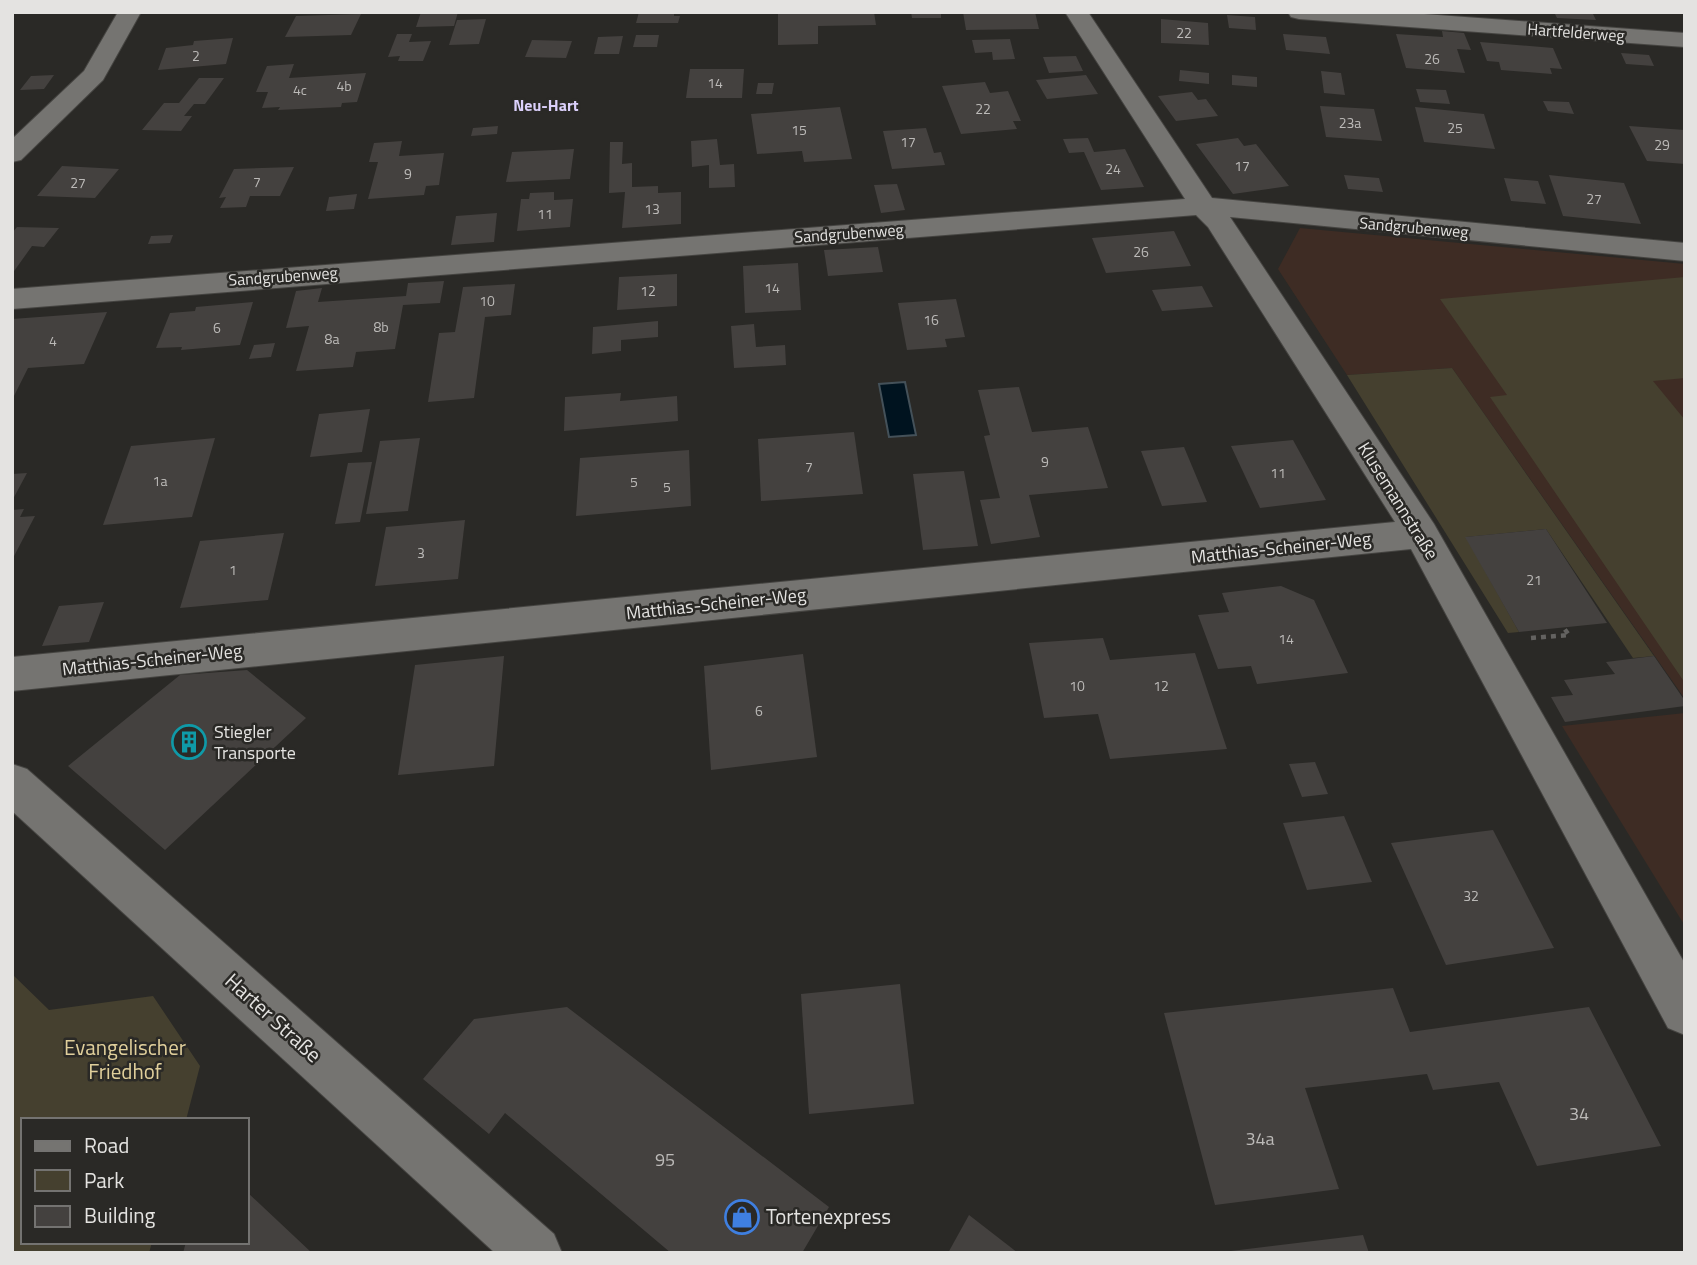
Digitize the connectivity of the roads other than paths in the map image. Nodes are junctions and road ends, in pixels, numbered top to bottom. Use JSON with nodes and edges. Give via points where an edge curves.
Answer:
{"nodes":[{"id":1,"x":131,"y":12,"type":"edge"},
{"id":2,"x":1076,"y":12,"type":"edge"},
{"id":3,"x":1299,"y":12,"type":"edge"},
{"id":4,"x":1685,"y":40,"type":"edge"},
{"id":5,"x":12,"y":154,"type":"edge"},
{"id":6,"x":1203,"y":206,"type":"junction"},
{"id":7,"x":1685,"y":253,"type":"edge"},
{"id":8,"x":12,"y":299,"type":"edge"},
{"id":9,"x":1421,"y":534,"type":"junction"},
{"id":10,"x":12,"y":674,"type":"edge"},
{"id":11,"x":12,"y":783,"type":"edge"},
{"id":12,"x":1685,"y":1011,"type":"edge"},
{"id":13,"x":535,"y":1253,"type":"edge"}],
"edges":[{"from":1,"to":5,"type":"street","via":[[94,75]]},
{"from":2,"to":6,"type":"street","name":"Klusemannstraße"},
{"from":3,"to":4,"type":"street","name":"Hartfelderweg"},
{"from":6,"to":7,"type":"street","name":"Sandgrubenweg"},
{"from":6,"to":8,"type":"street","name":"Sandgrubenweg"},
{"from":6,"to":9,"type":"street","name":"Klusemannstraße","via":[[1219,222]]},
{"from":9,"to":10,"type":"street","name":"Matthias-Scheiner-Weg"},
{"from":9,"to":12,"type":"street","name":"Klusemannstraße"},
{"from":11,"to":13,"type":"street","name":"Harter Straße"}]}
